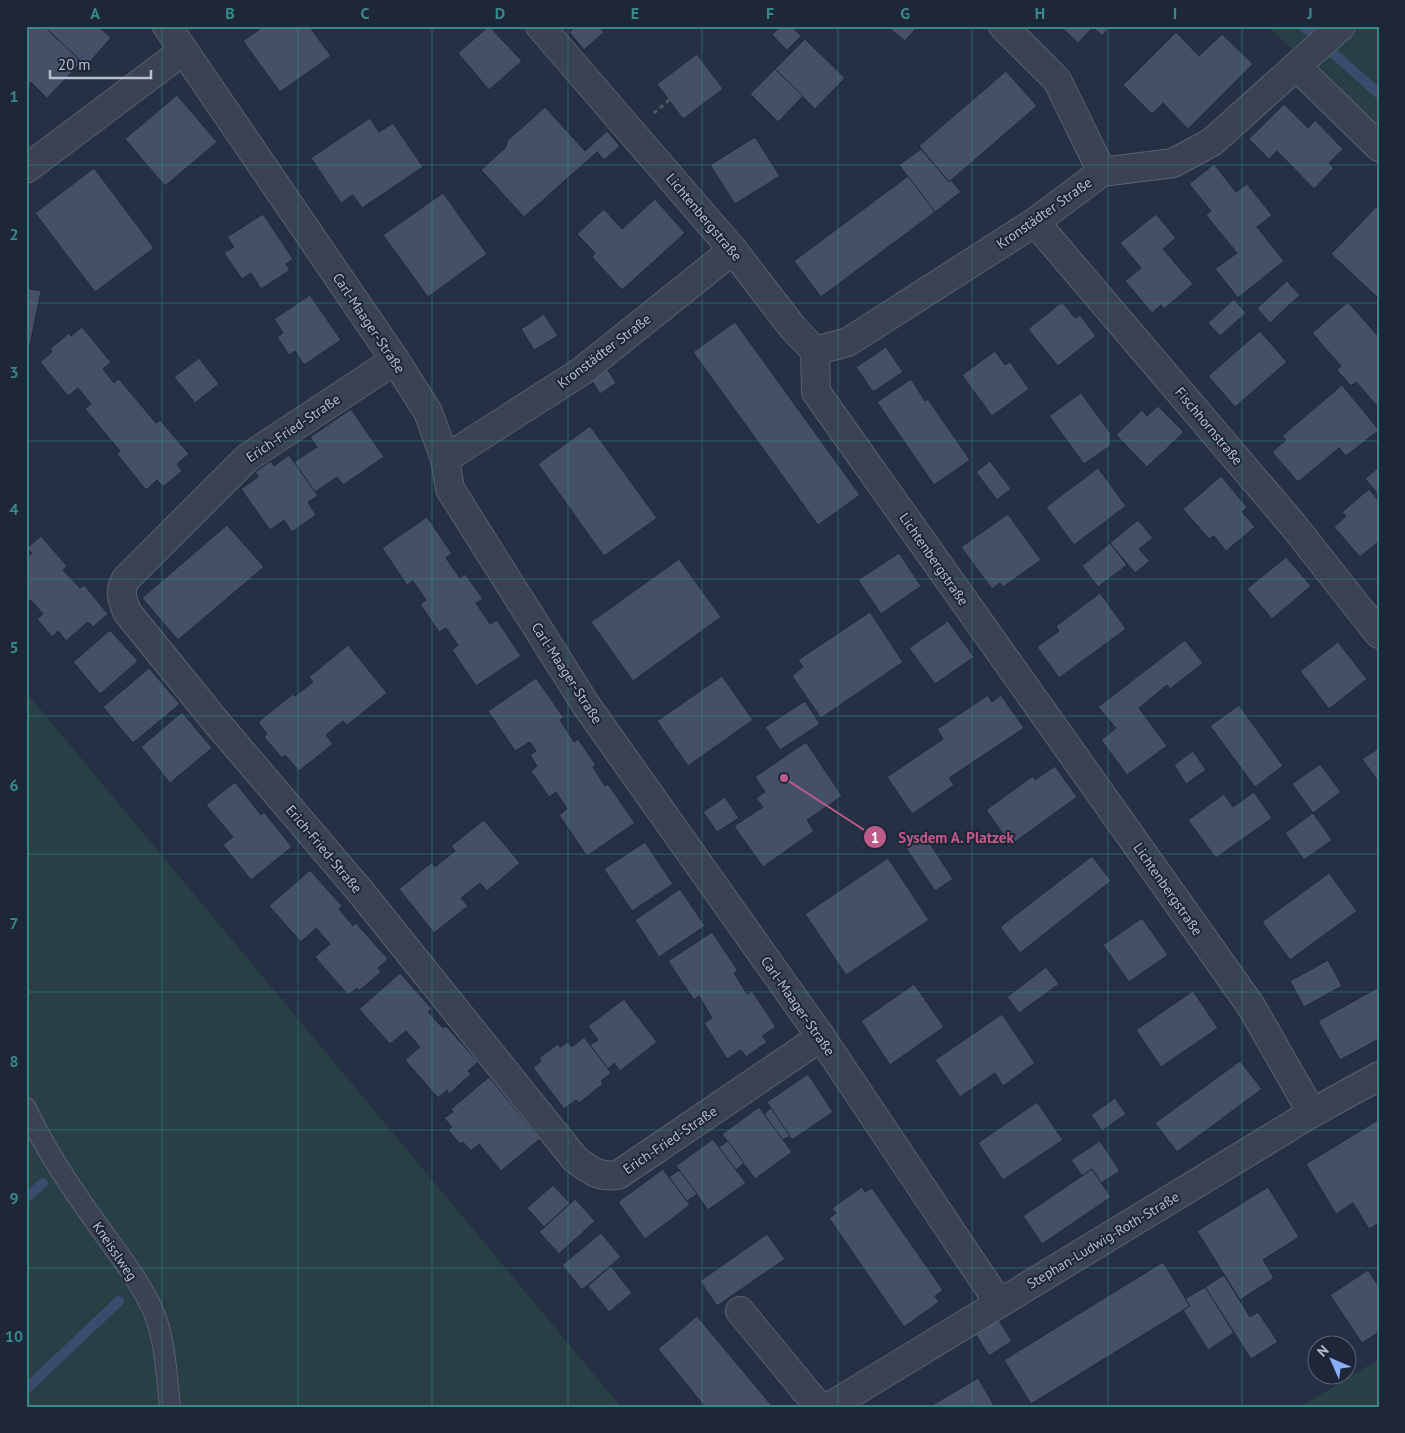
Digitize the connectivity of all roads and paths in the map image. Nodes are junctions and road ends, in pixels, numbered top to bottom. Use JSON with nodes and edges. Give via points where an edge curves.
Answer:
{"nodes":[{"id":1,"x":167,"y":26,"type":"edge"},
{"id":2,"x":540,"y":26,"type":"edge"},
{"id":3,"x":1003,"y":26,"type":"edge"},
{"id":4,"x":1341,"y":26,"type":"edge"},
{"id":5,"x":183,"y":52,"type":"junction"},
{"id":6,"x":1297,"y":67,"type":"junction"},
{"id":7,"x":1379,"y":147,"type":"edge"},
{"id":8,"x":26,"y":169,"type":"edge"},
{"id":9,"x":1102,"y":172,"type":"junction"},
{"id":10,"x":1035,"y":222,"type":"junction"},
{"id":11,"x":733,"y":250,"type":"junction"},
{"id":12,"x":814,"y":351,"type":"junction"},
{"id":13,"x":395,"y":360,"type":"junction"},
{"id":14,"x":444,"y":459,"type":"junction"},
{"id":15,"x":1379,"y":634,"type":"edge"},
{"id":16,"x":820,"y":1037,"type":"junction"},
{"id":17,"x":1379,"y":1076,"type":"edge"},
{"id":18,"x":26,"y":1108,"type":"edge"},
{"id":19,"x":1312,"y":1113,"type":"junction"},
{"id":20,"x":999,"y":1303,"type":"junction"},
{"id":21,"x":740,"y":1311,"type":"dead end"},
{"id":22,"x":170,"y":1407,"type":"edge"},
{"id":23,"x":819,"y":1407,"type":"edge"},
{"id":24,"x":828,"y":1407,"type":"edge"}],
"edges":[{"from":1,"to":5,"type":"street","name":"Carl-Maager-Straße"},
{"from":2,"to":11,"type":"street","name":"Lichtenbergstraße"},
{"from":3,"to":9,"type":"street","via":[[1057,80]]},
{"from":4,"to":6,"type":"street","name":"Kronstädter Straße"},
{"from":5,"to":8,"type":"street"},
{"from":5,"to":13,"type":"street","name":"Carl-Maager-Straße"},
{"from":6,"to":7,"type":"street"},
{"from":6,"to":9,"type":"street","name":"Kronstädter Straße","via":[[1212,142],[1173,163]]},
{"from":9,"to":10,"type":"street","name":"Kronstädter Straße"},
{"from":10,"to":12,"type":"street","name":"Kronstädter Straße","via":[[848,342]]},
{"from":10,"to":15,"type":"street","name":"Fischhornstraße","via":[[1293,526]]},
{"from":11,"to":12,"type":"street","name":"Lichtenbergstraße"},
{"from":11,"to":14,"type":"street","name":"Kronstädter Straße","via":[[582,371]]},
{"from":12,"to":19,"type":"street","name":"Lichtenbergstraße","via":[[816,392],[1251,1006]]},
{"from":13,"to":14,"type":"street","name":"Carl-Maager-Straße","via":[[428,412]]},
{"from":13,"to":16,"type":"street","name":"Erich-Fried-Straße","via":[[247,458],[126,579],[121,597],[127,612],[360,891],[575,1159],[591,1172],[606,1177],[618,1175]]},
{"from":14,"to":16,"type":"street","name":"Carl-Maager-Straße","via":[[450,489],[586,705]]},
{"from":16,"to":20,"type":"street","name":"Carl-Maager-Straße"},
{"from":17,"to":19,"type":"street","name":"Stephan-Ludwig-Roth-Straße"},
{"from":18,"to":22,"type":"lane","name":"Kneisslweg","via":[[40,1136],[96,1223],[123,1258],[152,1307],[163,1341]]},
{"from":19,"to":20,"type":"street","name":"Stephan-Ludwig-Roth-Straße"},
{"from":20,"to":24,"type":"street","name":"Stephan-Ludwig-Roth-Straße"},
{"from":21,"to":23,"type":"street"}]}
